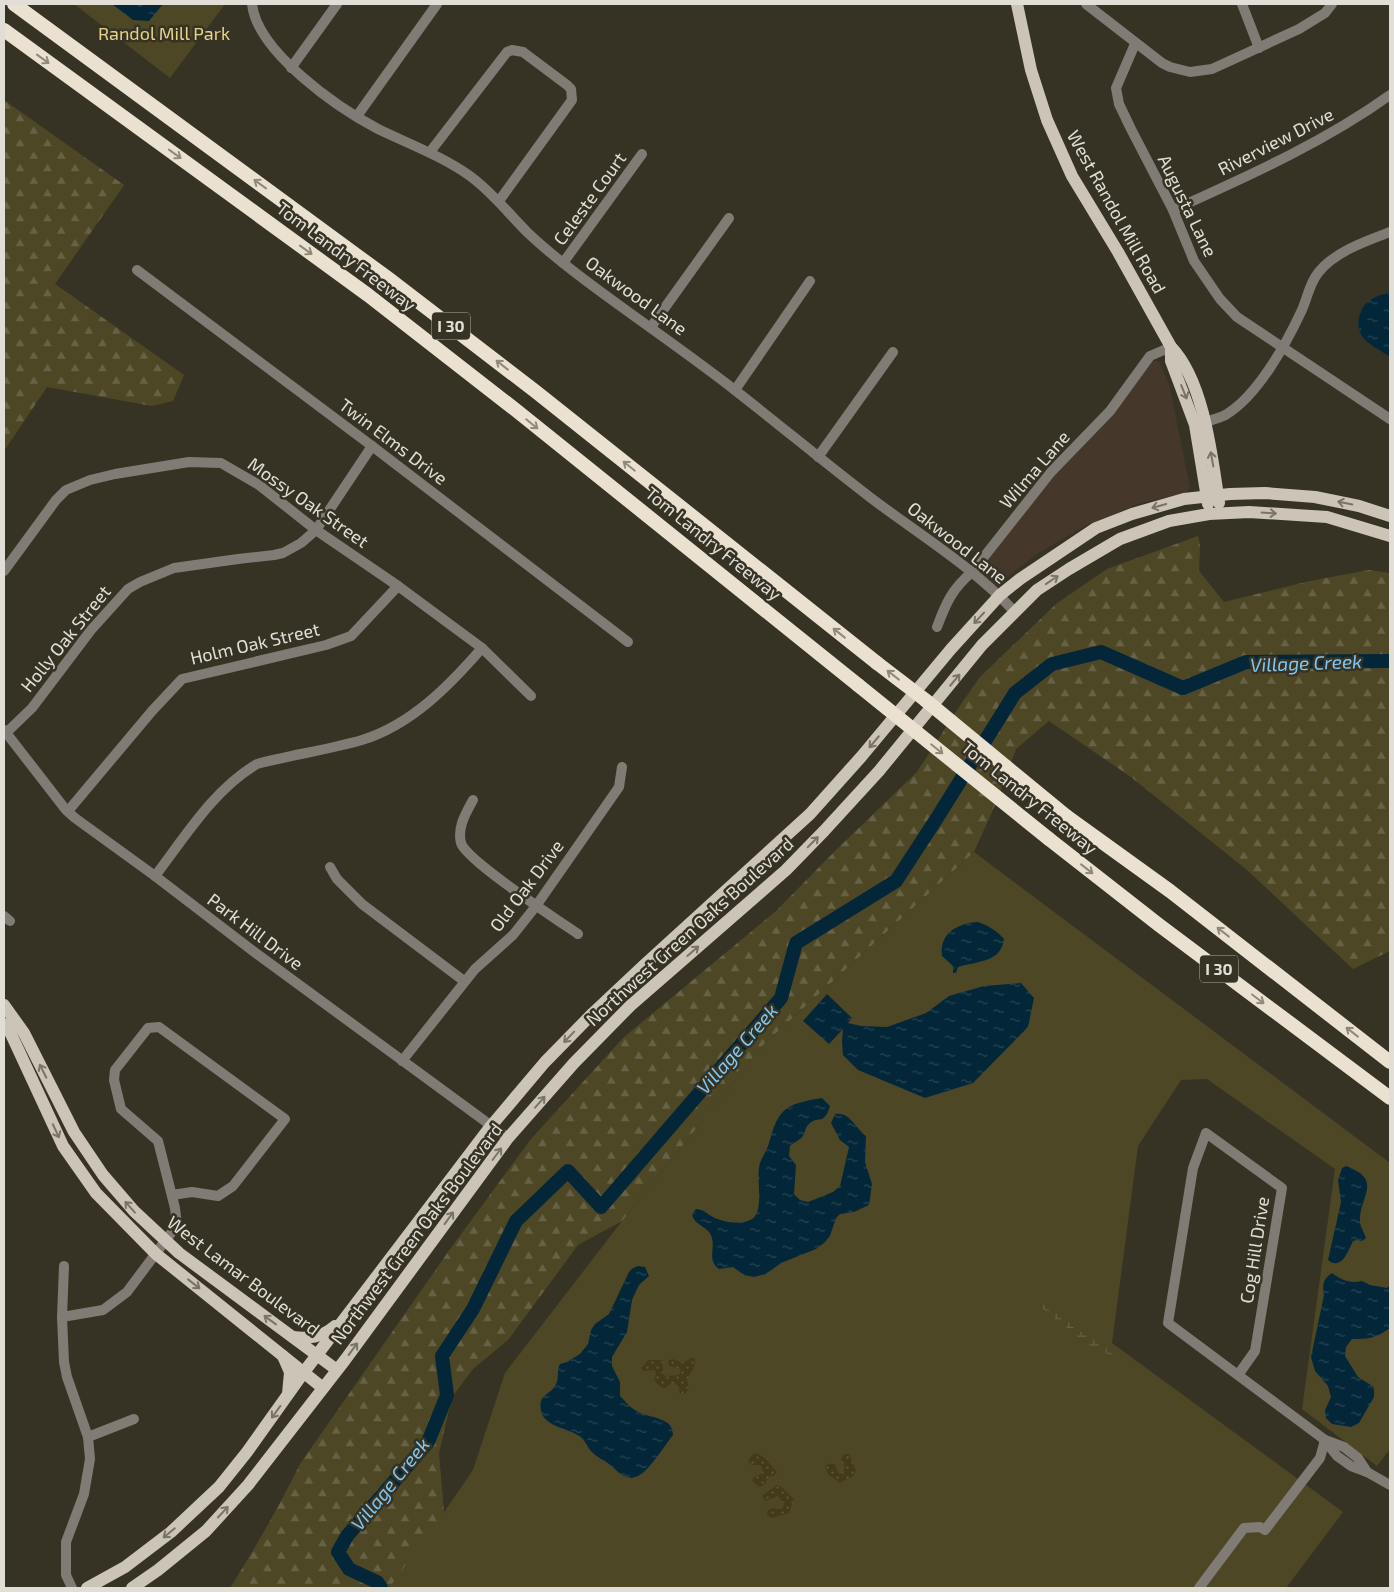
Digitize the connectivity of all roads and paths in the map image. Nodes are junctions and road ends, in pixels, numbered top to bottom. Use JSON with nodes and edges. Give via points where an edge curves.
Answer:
{"nodes":[{"id":1,"x":14,"y":4,"type":"edge"},
{"id":2,"x":252,"y":4,"type":"edge"},
{"id":3,"x":337,"y":4,"type":"edge"},
{"id":4,"x":437,"y":4,"type":"edge"},
{"id":5,"x":1017,"y":4,"type":"edge"},
{"id":6,"x":1086,"y":4,"type":"edge"},
{"id":7,"x":1242,"y":4,"type":"edge"},
{"id":8,"x":1332,"y":4,"type":"edge"},
{"id":9,"x":4,"y":30,"type":"edge"},
{"id":10,"x":1136,"y":44,"type":"junction"},
{"id":11,"x":1259,"y":48,"type":"junction"},
{"id":12,"x":291,"y":68,"type":"junction"},
{"id":13,"x":1390,"y":95,"type":"edge"},
{"id":14,"x":357,"y":116,"type":"junction"},
{"id":15,"x":430,"y":152,"type":"junction"},
{"id":16,"x":642,"y":154,"type":"dead end"},
{"id":17,"x":500,"y":201,"type":"junction"},
{"id":18,"x":1174,"y":210,"type":"junction"},
{"id":19,"x":729,"y":218,"type":"dead end"},
{"id":20,"x":1390,"y":232,"type":"edge"},
{"id":21,"x":563,"y":263,"type":"junction"},
{"id":22,"x":137,"y":270,"type":"dead end"},
{"id":23,"x":810,"y":281,"type":"dead end"},
{"id":24,"x":651,"y":327,"type":"junction"},
{"id":25,"x":1171,"y":347,"type":"junction"},
{"id":26,"x":1284,"y":348,"type":"junction"},
{"id":27,"x":893,"y":352,"type":"dead end"},
{"id":28,"x":735,"y":390,"type":"junction"},
{"id":29,"x":1390,"y":418,"type":"edge"},
{"id":30,"x":1206,"y":422,"type":"junction"},
{"id":31,"x":372,"y":446,"type":"junction"},
{"id":32,"x":818,"y":456,"type":"junction"},
{"id":33,"x":1212,"y":496,"type":"junction"},
{"id":34,"x":1215,"y":513,"type":"junction"},
{"id":35,"x":1390,"y":516,"type":"edge"},
{"id":36,"x":316,"y":530,"type":"junction"},
{"id":37,"x":1390,"y":536,"type":"edge"},
{"id":38,"x":4,"y":571,"type":"edge"},
{"id":39,"x":972,"y":572,"type":"junction"},
{"id":40,"x":398,"y":586,"type":"junction"},
{"id":41,"x":1000,"y":596,"type":"junction"},
{"id":42,"x":1015,"y":612,"type":"junction"},
{"id":43,"x":937,"y":627,"type":"dead end"},
{"id":44,"x":628,"y":642,"type":"dead end"},
{"id":45,"x":482,"y":648,"type":"junction"},
{"id":46,"x":531,"y":696,"type":"dead end"},
{"id":47,"x":5,"y":731,"type":"edge"},
{"id":48,"x":622,"y":767,"type":"dead end"},
{"id":49,"x":473,"y":800,"type":"dead end"},
{"id":50,"x":68,"y":811,"type":"junction"},
{"id":51,"x":330,"y":867,"type":"dead end"},
{"id":52,"x":155,"y":876,"type":"junction"},
{"id":53,"x":536,"y":906,"type":"junction"},
{"id":54,"x":578,"y":934,"type":"dead end"},
{"id":55,"x":464,"y":981,"type":"junction"},
{"id":56,"x":4,"y":1005,"type":"edge"},
{"id":57,"x":4,"y":1024,"type":"edge"},
{"id":58,"x":402,"y":1061,"type":"junction"},
{"id":59,"x":1390,"y":1062,"type":"edge"},
{"id":60,"x":1390,"y":1098,"type":"edge"},
{"id":61,"x":490,"y":1126,"type":"junction"},
{"id":62,"x":508,"y":1138,"type":"junction"},
{"id":63,"x":172,"y":1195,"type":"junction"},
{"id":64,"x":165,"y":1241,"type":"junction"},
{"id":65,"x":156,"y":1254,"type":"junction"},
{"id":66,"x":64,"y":1266,"type":"dead end"},
{"id":67,"x":62,"y":1317,"type":"junction"},
{"id":68,"x":343,"y":1320,"type":"junction"},
{"id":69,"x":293,"y":1337,"type":"junction"},
{"id":70,"x":280,"y":1352,"type":"junction"},
{"id":71,"x":317,"y":1355,"type":"junction"},
{"id":72,"x":337,"y":1370,"type":"junction"},
{"id":73,"x":304,"y":1372,"type":"junction"},
{"id":74,"x":1238,"y":1375,"type":"junction"},
{"id":75,"x":323,"y":1388,"type":"junction"},
{"id":76,"x":288,"y":1395,"type":"junction"},
{"id":77,"x":134,"y":1419,"type":"dead end"},
{"id":78,"x":88,"y":1437,"type":"junction"},
{"id":79,"x":1325,"y":1440,"type":"junction"},
{"id":80,"x":1390,"y":1485,"type":"edge"},
{"id":81,"x":72,"y":1588,"type":"edge"},
{"id":82,"x":87,"y":1588,"type":"edge"},
{"id":83,"x":132,"y":1588,"type":"edge"},
{"id":84,"x":1199,"y":1588,"type":"edge"}],
"edges":[{"from":59,"to":1,"type":"highway","name":"Tom Landry Freeway","number":"I 30","one_way":true,"bridge":true,"via":[[1178,897],[1066,816],[924,699],[535,391],[397,285]]},
{"from":2,"to":12,"type":"street","name":"Oakwood Lane","via":[[264,34]]},
{"from":3,"to":12,"type":"street"},
{"from":4,"to":14,"type":"street"},
{"from":5,"to":25,"type":"main road","name":"West Randol Mill Road","via":[[1031,70],[1047,120],[1069,168]]},
{"from":6,"to":10,"type":"street"},
{"from":7,"to":11,"type":"street"},
{"from":8,"to":11,"type":"street","via":[[1316,19]]},
{"from":9,"to":60,"type":"highway","name":"Tom Landry Freeway","number":"I 30","one_way":true,"bridge":true,"via":[[368,295],[1049,839]]},
{"from":10,"to":11,"type":"street","via":[[1162,63],[1190,72],[1212,69]]},
{"from":10,"to":18,"type":"street","name":"Augusta Lane","via":[[1116,88],[1119,104]]},
{"from":12,"to":14,"type":"street","name":"Oakwood Lane"},
{"from":13,"to":18,"type":"street","name":"Riverview Drive","via":[[1324,138]]},
{"from":14,"to":15,"type":"street","name":"Oakwood Lane"},
{"from":15,"to":17,"type":"street","name":"Oakwood Lane","via":[[468,174]]},
{"from":15,"to":17,"type":"street","via":[[503,56],[512,50],[523,52],[567,85],[572,94],[570,105]]},
{"from":16,"to":21,"type":"street","name":"Celeste Court"},
{"from":17,"to":21,"type":"street","name":"Oakwood Lane","via":[[527,232]]},
{"from":18,"to":26,"type":"street","name":"Augusta Lane","via":[[1194,261],[1220,299],[1237,317]]},
{"from":19,"to":24,"type":"street"},
{"from":20,"to":26,"type":"street","via":[[1332,258],[1317,274]]},
{"from":21,"to":24,"type":"street","name":"Oakwood Lane"},
{"from":22,"to":31,"type":"street","name":"Twin Elms Drive"},
{"from":23,"to":28,"type":"street"},
{"from":24,"to":28,"type":"street","name":"Oakwood Lane"},
{"from":25,"to":30,"type":"main road","name":"West Randol Mill Road","via":[[1188,372]]},
{"from":25,"to":33,"type":"main road","name":"West Randol Mill Road","one_way":true,"via":[[1171,361],[1195,425]]},
{"from":25,"to":39,"type":"street","name":"Wilma Lane","via":[[1150,356],[1110,411],[1051,472]]},
{"from":26,"to":29,"type":"street","name":"Augusta Lane"},
{"from":26,"to":30,"type":"street","via":[[1240,405],[1226,415]]},
{"from":27,"to":32,"type":"street"},
{"from":28,"to":32,"type":"street","name":"Oakwood Lane"},
{"from":33,"to":30,"type":"main road","name":"West Randol Mill Road","one_way":true},
{"from":31,"to":36,"type":"street","name":"Holly Oak Street"},
{"from":31,"to":44,"type":"street","name":"Twin Elms Drive"},
{"from":32,"to":39,"type":"street","name":"Oakwood Lane"},
{"from":33,"to":34,"type":"main road","name":"West Randol Mill Road"},
{"from":35,"to":33,"type":"main road","name":"Northwest Green Oaks Boulevard","one_way":true,"via":[[1315,497],[1265,493]]},
{"from":33,"to":41,"type":"main road","name":"Northwest Green Oaks Boulevard","one_way":true,"via":[[1184,499],[1096,528]]},
{"from":34,"to":37,"type":"main road","name":"Northwest Green Oaks Boulevard","one_way":true,"via":[[1327,517]]},
{"from":42,"to":34,"type":"main road","name":"Northwest Green Oaks Boulevard","one_way":true,"via":[[1038,590],[1120,539],[1169,521]]},
{"from":36,"to":38,"type":"street","name":"Mossy Oak Street","via":[[259,485],[221,464],[189,462],[115,474],[66,490]]},
{"from":36,"to":40,"type":"street","name":"Mossy Oak Street"},
{"from":36,"to":47,"type":"street","name":"Holly Oak Street","via":[[300,543],[274,556],[174,568],[128,589],[90,630],[32,708]]},
{"from":39,"to":41,"type":"street","name":"Oakwood Lane"},
{"from":39,"to":43,"type":"street","name":"Wilma Lane","via":[[951,593]]},
{"from":40,"to":45,"type":"street","name":"Mossy Oak Street"},
{"from":40,"to":50,"type":"street","name":"Holm Oak Street","via":[[351,636],[326,645],[182,679]]},
{"from":41,"to":42,"type":"street","name":"Oakwood Lane"},
{"from":41,"to":61,"type":"main road","name":"Northwest Green Oaks Boulevard","one_way":true,"via":[[810,814],[593,1013]]},
{"from":62,"to":42,"type":"main road","name":"Northwest Green Oaks Boulevard","one_way":true,"via":[[630,1006],[786,870],[824,831],[883,766],[982,645]]},
{"from":45,"to":46,"type":"street","name":"Mossy Oak Street"},
{"from":45,"to":52,"type":"street","via":[[430,702],[400,723],[362,740],[257,764],[241,773],[215,800]]},
{"from":47,"to":50,"type":"street","name":"Park Hill Drive"},
{"from":48,"to":53,"type":"street","name":"Old Oak Drive","via":[[619,787]]},
{"from":49,"to":53,"type":"street","via":[[460,828],[462,844],[477,861]]},
{"from":50,"to":52,"type":"street","name":"Park Hill Drive"},
{"from":51,"to":55,"type":"street","via":[[362,904]]},
{"from":52,"to":58,"type":"street","name":"Park Hill Drive"},
{"from":53,"to":54,"type":"street"},
{"from":53,"to":55,"type":"street","name":"Old Oak Drive","via":[[513,935]]},
{"from":55,"to":58,"type":"street","name":"Old Oak Drive"},
{"from":64,"to":56,"type":"main road","name":"West Lamar Boulevard","one_way":true,"via":[[103,1175],[74,1132],[24,1033]]},
{"from":57,"to":65,"type":"main road","name":"West Lamar Boulevard","one_way":true,"via":[[63,1146],[96,1193]]},
{"from":58,"to":61,"type":"street","name":"Park Hill Drive"},
{"from":61,"to":62,"type":"street","name":"Park Hill Drive"},
{"from":61,"to":68,"type":"main road","name":"Northwest Green Oaks Boulevard"},
{"from":72,"to":62,"type":"main road","name":"Northwest Green Oaks Boulevard","one_way":true},
{"from":63,"to":63,"type":"street","via":[[192,1192],[218,1196],[233,1186],[285,1119],[159,1027],[148,1028],[115,1070],[114,1080],[121,1109],[158,1141]]},
{"from":63,"to":64,"type":"street","via":[[177,1225]]},
{"from":64,"to":65,"type":"street"},
{"from":69,"to":64,"type":"main road","name":"West Lamar Boulevard","one_way":true},
{"from":65,"to":67,"type":"street","via":[[127,1292],[103,1310]]},
{"from":65,"to":70,"type":"main road","name":"West Lamar Boulevard","one_way":true},
{"from":66,"to":67,"type":"street"},
{"from":67,"to":78,"type":"street","via":[[66,1370]]},
{"from":68,"to":69,"type":"main road","via":[[315,1337]]},
{"from":68,"to":71,"type":"main road","name":"Northwest Green Oaks Boulevard"},
{"from":69,"to":71,"type":"main road","name":"West Lamar Boulevard"},
{"from":70,"to":73,"type":"main road","name":"West Lamar Boulevard"},
{"from":70,"to":76,"type":"main road","via":[[290,1372]]},
{"from":71,"to":72,"type":"main road","name":"West Lamar Boulevard"},
{"from":71,"to":73,"type":"main road","name":"Northwest Green Oaks Boulevard"},
{"from":72,"to":75,"type":"main road","name":"Northwest Green Oaks Boulevard"},
{"from":73,"to":75,"type":"main road","name":"West Lamar Boulevard"},
{"from":73,"to":76,"type":"main road","name":"Northwest Green Oaks Boulevard"},
{"from":74,"to":74,"type":"street","name":"Cog Hill Drive","via":[[1256,1351],[1282,1188],[1206,1133],[1193,1168],[1168,1323]]},
{"from":74,"to":79,"type":"street"},
{"from":83,"to":75,"type":"main road","name":"Northwest Green Oaks Boulevard","one_way":true,"via":[[206,1531],[248,1485]]},
{"from":76,"to":82,"type":"main road","name":"Northwest Green Oaks Boulevard","one_way":true,"via":[[219,1487],[189,1517],[125,1567]]},
{"from":77,"to":78,"type":"street"},
{"from":78,"to":81,"type":"street","via":[[90,1459],[84,1494],[66,1542],[66,1575]]},
{"from":79,"to":80,"type":"street","via":[[1344,1447],[1358,1458],[1367,1472]]},
{"from":79,"to":84,"type":"street","via":[[1320,1458],[1265,1530],[1260,1527],[1244,1528]]}]}
